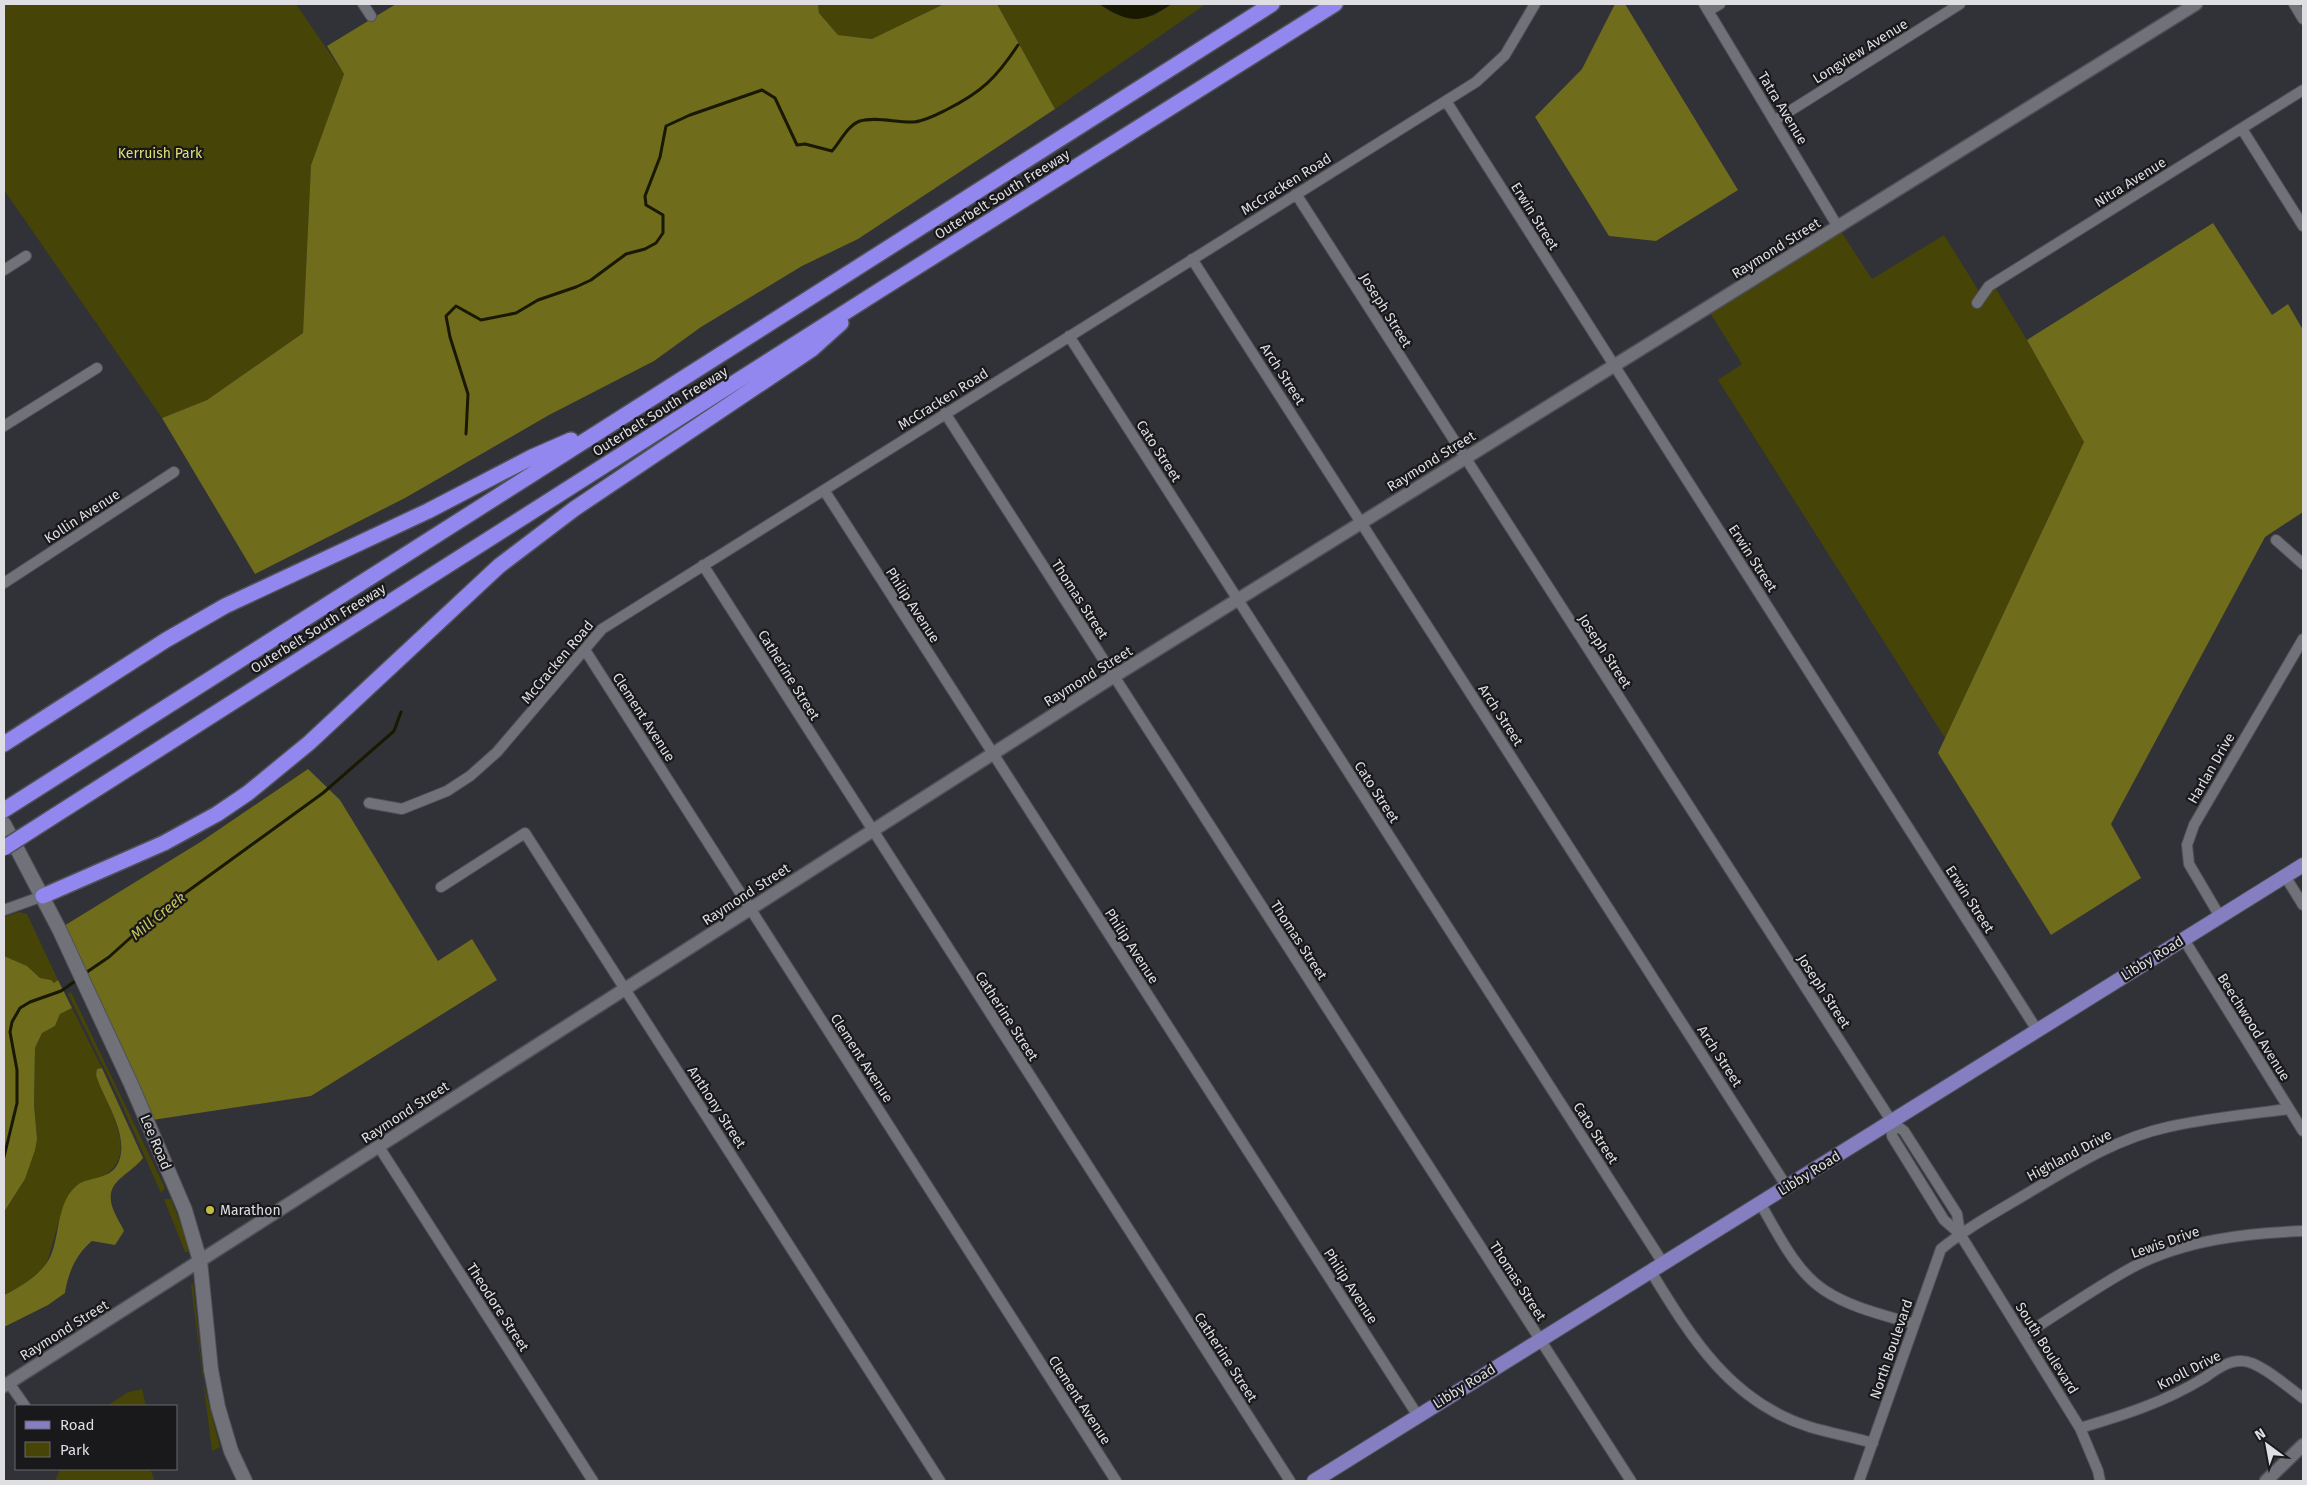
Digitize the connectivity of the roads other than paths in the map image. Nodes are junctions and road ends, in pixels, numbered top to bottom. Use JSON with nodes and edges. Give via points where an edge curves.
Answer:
{"nodes":[{"id":1,"x":363,"y":4,"type":"edge"},
{"id":2,"x":1272,"y":4,"type":"edge"},
{"id":3,"x":1335,"y":4,"type":"edge"},
{"id":4,"x":1535,"y":4,"type":"edge"},
{"id":5,"x":1720,"y":4,"type":"edge"},
{"id":6,"x":1960,"y":4,"type":"edge"},
{"id":7,"x":2196,"y":4,"type":"edge"},
{"id":8,"x":2294,"y":4,"type":"edge"},
{"id":9,"x":1706,"y":7,"type":"edge"},
{"id":10,"x":371,"y":16,"type":"dead end"},
{"id":11,"x":2303,"y":19,"type":"edge"},
{"id":12,"x":2303,"y":90,"type":"edge"},
{"id":13,"x":1446,"y":101,"type":"junction"},
{"id":14,"x":1774,"y":120,"type":"junction"},
{"id":15,"x":2242,"y":129,"type":"junction"},
{"id":16,"x":1296,"y":194,"type":"junction"},
{"id":17,"x":2303,"y":226,"type":"edge"},
{"id":18,"x":1838,"y":227,"type":"junction"},
{"id":19,"x":26,"y":256,"type":"dead end"},
{"id":20,"x":1192,"y":259,"type":"junction"},
{"id":21,"x":4,"y":270,"type":"edge"},
{"id":22,"x":877,"y":292,"type":"junction"},
{"id":23,"x":1977,"y":303,"type":"dead end"},
{"id":24,"x":1069,"y":336,"type":"junction"},
{"id":25,"x":1614,"y":366,"type":"junction"},
{"id":26,"x":97,"y":368,"type":"dead end"},
{"id":27,"x":945,"y":413,"type":"junction"},
{"id":28,"x":615,"y":420,"type":"junction"},
{"id":29,"x":4,"y":426,"type":"edge"},
{"id":30,"x":1464,"y":458,"type":"junction"},
{"id":31,"x":174,"y":472,"type":"dead end"},
{"id":32,"x":824,"y":490,"type":"junction"},
{"id":33,"x":1361,"y":522,"type":"junction"},
{"id":34,"x":2276,"y":540,"type":"dead end"},
{"id":35,"x":2303,"y":564,"type":"edge"},
{"id":36,"x":704,"y":565,"type":"junction"},
{"id":37,"x":4,"y":583,"type":"edge"},
{"id":38,"x":1237,"y":600,"type":"junction"},
{"id":39,"x":2303,"y":639,"type":"edge"},
{"id":40,"x":585,"y":650,"type":"junction"},
{"id":41,"x":1114,"y":677,"type":"junction"},
{"id":42,"x":4,"y":744,"type":"edge"},
{"id":43,"x":992,"y":754,"type":"junction"},
{"id":44,"x":369,"y":803,"type":"dead end"},
{"id":45,"x":4,"y":810,"type":"edge"},
{"id":46,"x":4,"y":824,"type":"edge"},
{"id":47,"x":872,"y":831,"type":"junction"},
{"id":48,"x":4,"y":848,"type":"edge"},
{"id":49,"x":2303,"y":865,"type":"edge"},
{"id":50,"x":2285,"y":876,"type":"junction"},
{"id":51,"x":440,"y":887,"type":"dead end"},
{"id":52,"x":43,"y":896,"type":"junction"},
{"id":53,"x":2303,"y":905,"type":"edge"},
{"id":54,"x":751,"y":909,"type":"junction"},
{"id":55,"x":4,"y":910,"type":"edge"},
{"id":56,"x":2219,"y":915,"type":"junction"},
{"id":57,"x":2183,"y":938,"type":"junction"},
{"id":58,"x":625,"y":989,"type":"junction"},
{"id":59,"x":2037,"y":1030,"type":"junction"},
{"id":60,"x":2289,"y":1109,"type":"junction"},
{"id":61,"x":1892,"y":1122,"type":"junction"},
{"id":62,"x":2303,"y":1131,"type":"edge"},
{"id":63,"x":379,"y":1148,"type":"junction"},
{"id":64,"x":1787,"y":1186,"type":"junction"},
{"id":65,"x":1760,"y":1203,"type":"junction"},
{"id":66,"x":2303,"y":1232,"type":"edge"},
{"id":67,"x":1960,"y":1234,"type":"junction"},
{"id":68,"x":200,"y":1260,"type":"junction"},
{"id":69,"x":1663,"y":1263,"type":"junction"},
{"id":70,"x":1650,"y":1270,"type":"junction"},
{"id":71,"x":1914,"y":1324,"type":"junction"},
{"id":72,"x":2024,"y":1335,"type":"junction"},
{"id":73,"x":1539,"y":1339,"type":"junction"},
{"id":74,"x":6,"y":1384,"type":"edge"},
{"id":75,"x":2303,"y":1398,"type":"edge"},
{"id":76,"x":24,"y":1405,"type":"edge"},
{"id":77,"x":1418,"y":1416,"type":"junction"},
{"id":78,"x":2080,"y":1428,"type":"junction"},
{"id":79,"x":1873,"y":1443,"type":"junction"},
{"id":80,"x":2303,"y":1445,"type":"edge"},
{"id":81,"x":245,"y":1481,"type":"edge"},
{"id":82,"x":593,"y":1481,"type":"edge"},
{"id":83,"x":940,"y":1481,"type":"edge"},
{"id":84,"x":1116,"y":1481,"type":"edge"},
{"id":85,"x":1290,"y":1481,"type":"edge"},
{"id":86,"x":1314,"y":1481,"type":"edge"},
{"id":87,"x":1631,"y":1481,"type":"edge"},
{"id":88,"x":1859,"y":1481,"type":"edge"},
{"id":89,"x":2100,"y":1481,"type":"edge"},
{"id":90,"x":2266,"y":1481,"type":"edge"}],
"edges":[{"from":1,"to":10,"type":"street"},
{"from":2,"to":28,"type":"highway","name":"Outerbelt South Freeway"},
{"from":3,"to":22,"type":"highway","name":"Outerbelt South Freeway"},
{"from":4,"to":13,"type":"street","name":"McCracken Road","via":[[1505,55],[1476,82]]},
{"from":5,"to":9,"type":"street"},
{"from":6,"to":14,"type":"street","name":"Longview Avenue"},
{"from":7,"to":18,"type":"street","name":"Raymond Street"},
{"from":8,"to":11,"type":"street"},
{"from":9,"to":14,"type":"street","name":"Tatra Avenue"},
{"from":12,"to":15,"type":"street","name":"Nitra Avenue"},
{"from":13,"to":16,"type":"street","name":"McCracken Road"},
{"from":13,"to":25,"type":"street","name":"Erwin Street"},
{"from":14,"to":18,"type":"street","name":"Tatra Avenue"},
{"from":15,"to":17,"type":"street"},
{"from":15,"to":23,"type":"street","name":"Nitra Avenue","via":[[1989,286]]},
{"from":16,"to":20,"type":"street","name":"McCracken Road"},
{"from":16,"to":30,"type":"street","name":"Joseph Street"},
{"from":18,"to":25,"type":"street","name":"Raymond Street"},
{"from":19,"to":21,"type":"street"},
{"from":20,"to":24,"type":"street","name":"McCracken Road"},
{"from":20,"to":33,"type":"street","name":"Arch Street"},
{"from":22,"to":48,"type":"highway","name":"Outerbelt South Freeway","bridge":true},
{"from":22,"to":52,"type":"highway","via":[[812,349],[592,496],[514,554],[303,748],[248,793],[164,843]]},
{"from":24,"to":27,"type":"street","name":"McCracken Road"},
{"from":24,"to":38,"type":"street","name":"Cato Street"},
{"from":25,"to":30,"type":"street","name":"Raymond Street"},
{"from":25,"to":59,"type":"street","name":"Erwin Street"},
{"from":26,"to":29,"type":"street"},
{"from":27,"to":32,"type":"street","name":"McCracken Road"},
{"from":27,"to":41,"type":"street","name":"Thomas Street"},
{"from":28,"to":42,"type":"highway","via":[[225,606]]},
{"from":28,"to":45,"type":"highway","name":"Outerbelt South Freeway"},
{"from":30,"to":33,"type":"street","name":"Raymond Street"},
{"from":30,"to":61,"type":"street","name":"Joseph Street"},
{"from":31,"to":37,"type":"street","name":"Kollin Avenue"},
{"from":32,"to":36,"type":"street","name":"McCracken Road"},
{"from":32,"to":43,"type":"street","name":"Philip Avenue"},
{"from":33,"to":38,"type":"street","name":"Raymond Street"},
{"from":33,"to":64,"type":"street","name":"Arch Street"},
{"from":34,"to":35,"type":"street"},
{"from":36,"to":40,"type":"street","name":"McCracken Road","via":[[602,629]]},
{"from":36,"to":47,"type":"street","name":"Catherine Street"},
{"from":38,"to":41,"type":"street","name":"Raymond Street"},
{"from":38,"to":69,"type":"street","name":"Cato Street"},
{"from":39,"to":56,"type":"street","name":"Harlan Drive","via":[[2194,825],[2186,845],[2189,864]]},
{"from":40,"to":44,"type":"street","name":"McCracken Road","via":[[498,752],[470,776],[447,790],[402,809]]},
{"from":40,"to":54,"type":"street","name":"Clement Avenue"},
{"from":41,"to":43,"type":"street","name":"Raymond Street"},
{"from":41,"to":73,"type":"street","name":"Thomas Street"},
{"from":43,"to":47,"type":"street","name":"Raymond Street"},
{"from":43,"to":77,"type":"street","name":"Philip Avenue"},
{"from":46,"to":52,"type":"main road","name":"Lee Road"},
{"from":47,"to":54,"type":"street","name":"Raymond Street"},
{"from":47,"to":85,"type":"street","name":"Catherine Street"},
{"from":49,"to":50,"type":"main road","name":"Libby Road"},
{"from":50,"to":53,"type":"street"},
{"from":50,"to":56,"type":"main road","name":"Libby Road"},
{"from":51,"to":58,"type":"street","name":"Anthony Street","via":[[525,833]]},
{"from":52,"to":55,"type":"street"},
{"from":52,"to":68,"type":"main road","name":"Lee Road","via":[[185,1210]]},
{"from":54,"to":58,"type":"street","name":"Raymond Street"},
{"from":54,"to":84,"type":"street","name":"Clement Avenue"},
{"from":56,"to":57,"type":"main road","name":"Libby Road"},
{"from":57,"to":59,"type":"main road","name":"Libby Road"},
{"from":57,"to":60,"type":"street","name":"Beechwood Avenue"},
{"from":58,"to":63,"type":"street","name":"Raymond Street"},
{"from":58,"to":83,"type":"street","name":"Anthony Street"},
{"from":59,"to":61,"type":"main road","name":"Libby Road"},
{"from":60,"to":62,"type":"street","name":"Beechwood Avenue"},
{"from":60,"to":67,"type":"street","name":"Highland Drive","via":[[2168,1127],[2133,1137],[2099,1151]]},
{"from":61,"to":64,"type":"main road","name":"Libby Road"},
{"from":61,"to":67,"type":"street","name":"South Boulevard","via":[[1893,1138],[1944,1220]]},
{"from":63,"to":68,"type":"street","name":"Raymond Street"},
{"from":63,"to":82,"type":"street","name":"Theodore Street"},
{"from":64,"to":65,"type":"main road","name":"Libby Road"},
{"from":65,"to":69,"type":"main road","name":"Libby Road"},
{"from":65,"to":71,"type":"street","via":[[1792,1255],[1822,1290],[1850,1304]]},
{"from":66,"to":72,"type":"street","name":"Lewis Drive","via":[[2266,1232],[2228,1238],[2197,1243],[2164,1254],[2134,1266]]},
{"from":67,"to":71,"type":"street","name":"North Boulevard","via":[[1941,1249]]},
{"from":67,"to":72,"type":"street","name":"South Boulevard"},
{"from":68,"to":74,"type":"street","name":"Raymond Street"},
{"from":68,"to":81,"type":"main road","name":"Lee Road","via":[[218,1407],[231,1451]]},
{"from":69,"to":70,"type":"main road","name":"Libby Road"},
{"from":70,"to":73,"type":"main road","name":"Libby Road"},
{"from":70,"to":79,"type":"street","via":[[1691,1336],[1712,1363],[1738,1385],[1771,1410],[1809,1427]]},
{"from":71,"to":79,"type":"street","name":"North Boulevard"},
{"from":72,"to":78,"type":"street","name":"South Boulevard"},
{"from":73,"to":77,"type":"main road","name":"Libby Road"},
{"from":73,"to":87,"type":"street","name":"Thomas Street"},
{"from":74,"to":76,"type":"street"},
{"from":75,"to":78,"type":"street","name":"Knoll Drive","via":[[2260,1368],[2242,1361],[2222,1366],[2182,1391],[2136,1411]]},
{"from":77,"to":86,"type":"main road","name":"Libby Road"},
{"from":78,"to":89,"type":"street","name":"South Boulevard"},
{"from":79,"to":88,"type":"street","name":"North Boulevard"},
{"from":80,"to":90,"type":"street"}]}
